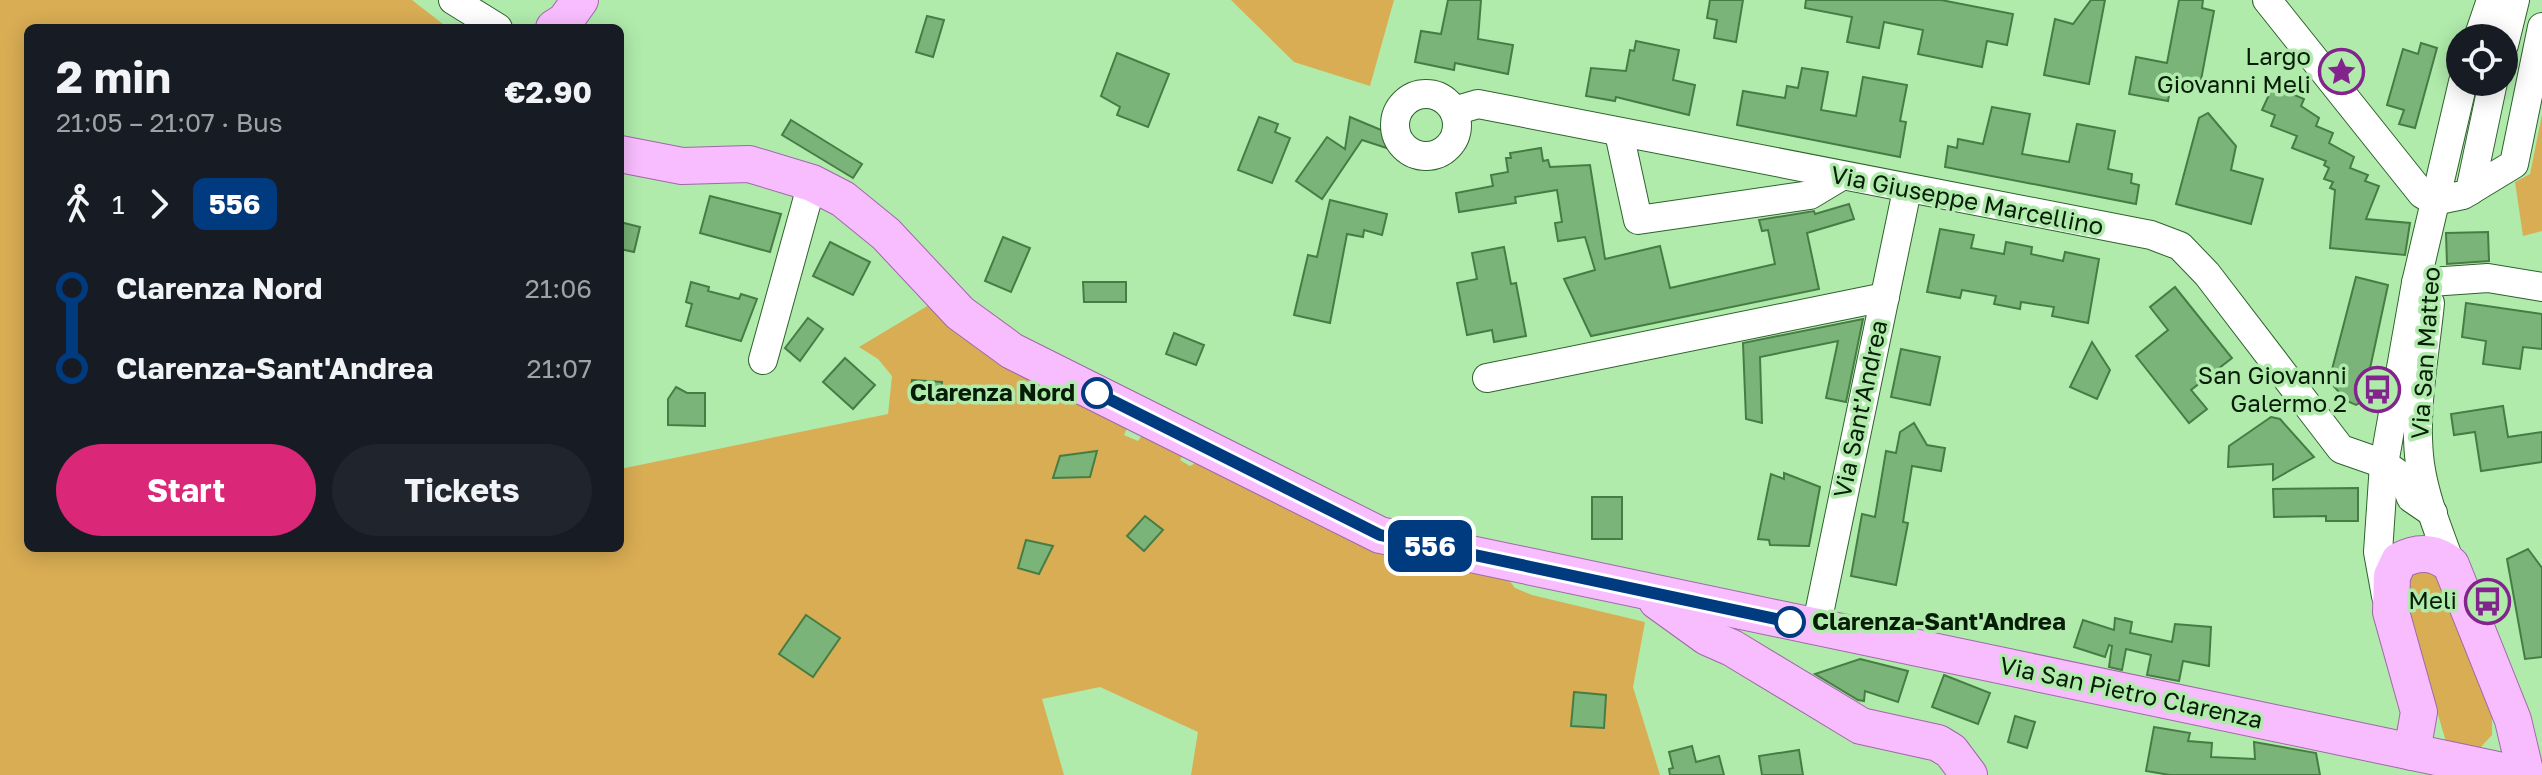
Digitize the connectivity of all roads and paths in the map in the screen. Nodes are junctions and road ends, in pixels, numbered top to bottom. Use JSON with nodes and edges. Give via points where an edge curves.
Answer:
{"nodes":[{"id":1,"x":428,"y":0,"type":"edge"},
{"id":2,"x":453,"y":0,"type":"edge"},
{"id":3,"x":580,"y":0,"type":"edge"},
{"id":4,"x":590,"y":0,"type":"edge"},
{"id":5,"x":2267,"y":0,"type":"edge"},
{"id":6,"x":2491,"y":0,"type":"edge"},
{"id":7,"x":2515,"y":0,"type":"edge"},
{"id":8,"x":457,"y":24,"type":"edge"},
{"id":9,"x":492,"y":24,"type":"edge"},
{"id":10,"x":559,"y":24,"type":"edge"},
{"id":11,"x":581,"y":24,"type":"edge"},
{"id":12,"x":2483,"y":24,"type":"edge"},
{"id":13,"x":2509,"y":24,"type":"edge"},
{"id":14,"x":2542,"y":27,"type":"edge"},
{"id":15,"x":2460,"y":96,"type":"edge"},
{"id":16,"x":2490,"y":96,"type":"edge"},
{"id":17,"x":1454,"y":111,"type":"dead end"},
{"id":18,"x":1619,"y":133,"type":"junction"},
{"id":19,"x":624,"y":155,"type":"edge"},
{"id":20,"x":1840,"y":177,"type":"junction"},
{"id":21,"x":812,"y":183,"type":"junction"},
{"id":22,"x":1907,"y":190,"type":"junction"},
{"id":23,"x":2470,"y":191,"type":"junction"},
{"id":24,"x":2434,"y":201,"type":"junction"},
{"id":25,"x":2424,"y":282,"type":"junction"},
{"id":26,"x":2542,"y":287,"type":"edge"},
{"id":27,"x":1885,"y":297,"type":"junction"},
{"id":28,"x":763,"y":360,"type":"dead end"},
{"id":29,"x":1487,"y":378,"type":"dead end"},
{"id":30,"x":2422,"y":380,"type":"junction"},
{"id":31,"x":2384,"y":464,"type":"junction"},
{"id":32,"x":2433,"y":513,"type":"junction"},
{"id":33,"x":2451,"y":565,"type":"junction"},
{"id":34,"x":1646,"y":594,"type":"junction"},
{"id":35,"x":1740,"y":610,"type":"junction"},
{"id":36,"x":2391,"y":612,"type":"junction"},
{"id":37,"x":1816,"y":628,"type":"junction"},
{"id":38,"x":1732,"y":648,"type":"junction"},
{"id":39,"x":2499,"y":693,"type":"junction"},
{"id":40,"x":2412,"y":752,"type":"junction"},
{"id":41,"x":2527,"y":758,"type":"edge"},
{"id":42,"x":2470,"y":771,"type":"edge"},
{"id":43,"x":1969,"y":775,"type":"edge"}],
"edges":[{"from":1,"to":8,"type":"street"},
{"from":2,"to":9,"type":"street"},
{"from":3,"to":10,"type":"main road"},
{"from":4,"to":11,"type":"main road"},
{"from":5,"to":24,"type":"street","via":[[2422,194]]},
{"from":6,"to":12,"type":"street"},
{"from":7,"to":13,"type":"street"},
{"from":14,"to":23,"type":"street","via":[[2514,164]]},
{"from":15,"to":24,"type":"street","name":"Via San Matteo"},
{"from":16,"to":23,"type":"street"},
{"from":17,"to":18,"type":"street","name":"Via Giuseppe Marcellino","via":[[1478,104]]},
{"from":18,"to":20,"type":"street","name":"Via Giuseppe Marcellino"},
{"from":18,"to":20,"type":"street","via":[[1638,220],[1810,195]]},
{"from":19,"to":21,"type":"main road","via":[[682,166],[749,164]]},
{"from":20,"to":22,"type":"street","name":"Via Giuseppe Marcellino"},
{"from":21,"to":28,"type":"street"},
{"from":21,"to":34,"type":"main road","via":[[843,199],[886,234],[960,313],[1012,351],[1380,535]]},
{"from":22,"to":27,"type":"street","name":"Via Sant'Andrea"},
{"from":22,"to":31,"type":"street","name":"Via Giuseppe Marcellino","via":[[2151,235],[2180,246],[2341,449]]},
{"from":23,"to":24,"type":"street"},
{"from":24,"to":25,"type":"street","name":"Via San Matteo"},
{"from":25,"to":26,"type":"street","via":[[2488,278]]},
{"from":25,"to":30,"type":"street","name":"Via San Matteo"},
{"from":25,"to":31,"type":"street","name":"Via San Matteo"},
{"from":27,"to":29,"type":"street"},
{"from":27,"to":37,"type":"street","name":"Via Sant'Andrea"},
{"from":30,"to":31,"type":"street","via":[[2410,390],[2402,448]]},
{"from":30,"to":32,"type":"street","name":"Via San Matteo","via":[[2420,463]]},
{"from":31,"to":32,"type":"street","via":[[2403,477],[2411,498]]},
{"from":31,"to":36,"type":"street","name":"Via San Matteo","via":[[2378,552]]},
{"from":32,"to":33,"type":"street","name":"Via San Matteo"},
{"from":33,"to":36,"type":"main road","via":[[2439,555],[2425,553],[2399,561],[2392,576]]},
{"from":33,"to":39,"type":"main road","name":"Via San Matteo"},
{"from":34,"to":35,"type":"main road","name":"Via San Pietro Clarenza"},
{"from":34,"to":38,"type":"main road"},
{"from":35,"to":37,"type":"main road","name":"Via San Pietro Clarenza"},
{"from":35,"to":38,"type":"main road","via":[[1726,627]]},
{"from":36,"to":40,"type":"main road","name":"Via San Matteo","via":[[2419,712]]},
{"from":37,"to":40,"type":"main road","name":"Via San Pietro Clarenza"},
{"from":38,"to":43,"type":"main road","via":[[1861,726],[1938,743]]},
{"from":39,"to":41,"type":"main road","name":"Via San Matteo"},
{"from":39,"to":42,"type":"main road","via":[[2504,731],[2499,745]]},
{"from":40,"to":42,"type":"main road","name":"Via San Pietro Clarenza"},
{"from":41,"to":42,"type":"main road","name":"Via San Pietro Clarenza"}]}
